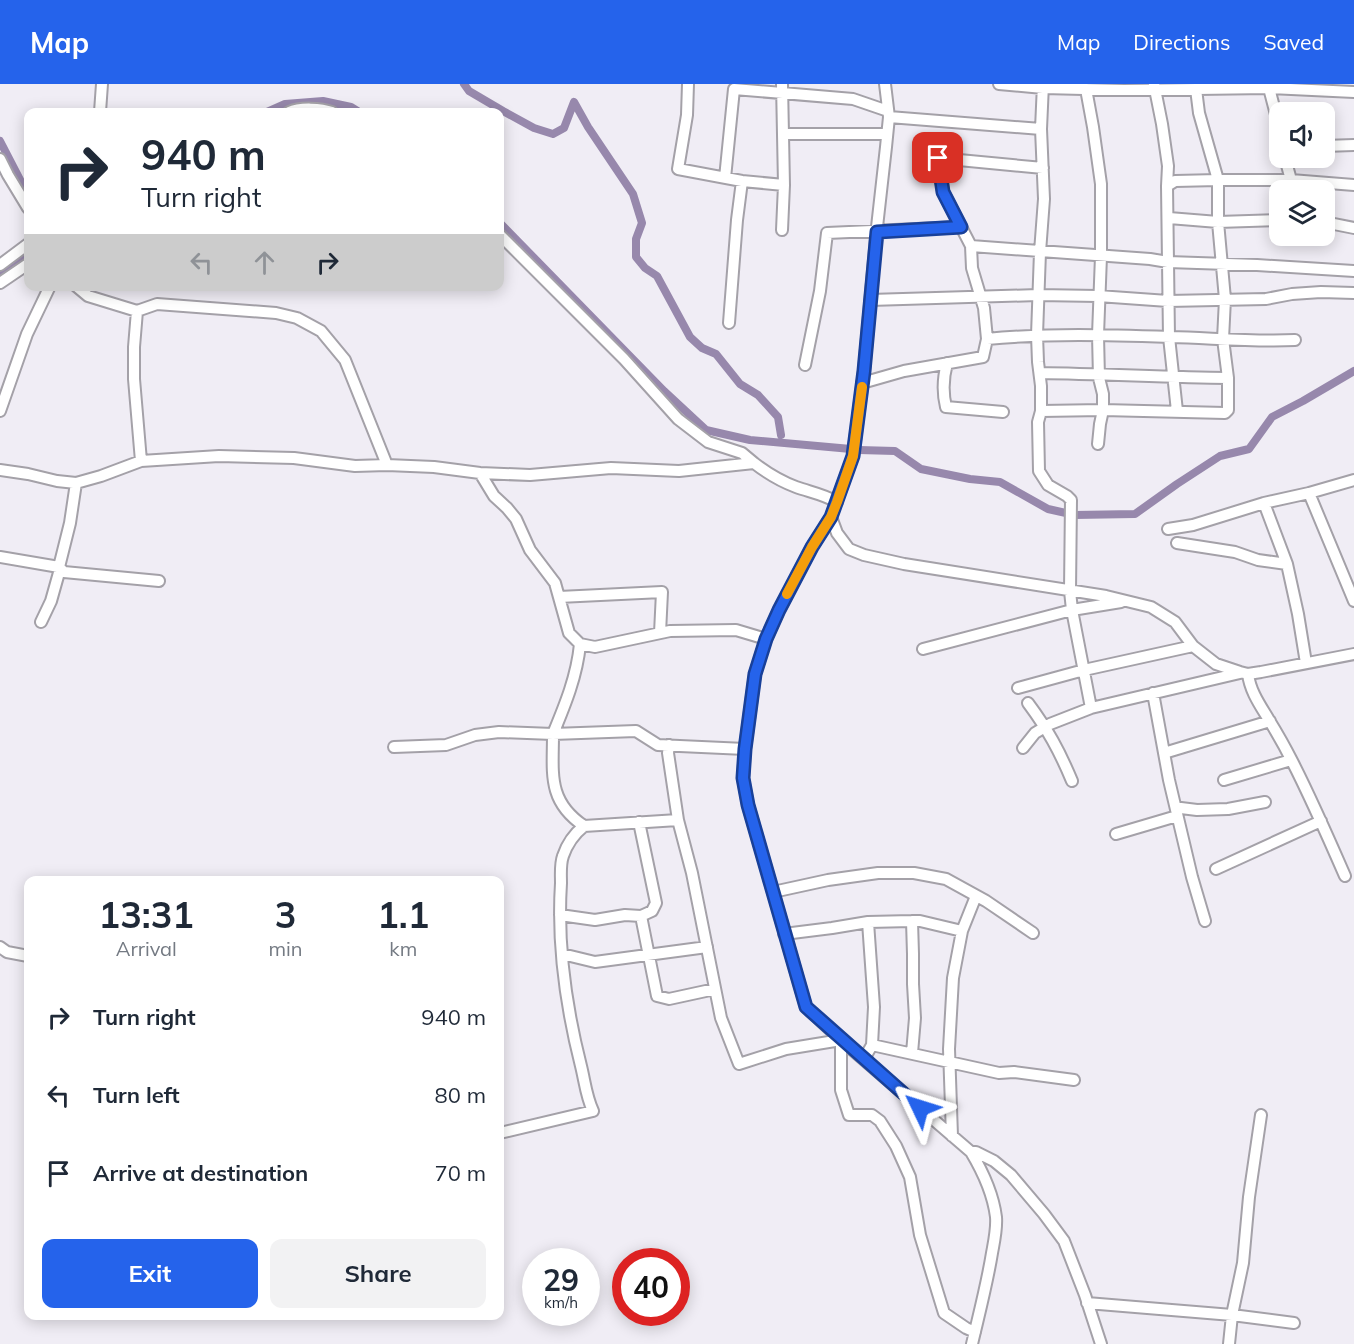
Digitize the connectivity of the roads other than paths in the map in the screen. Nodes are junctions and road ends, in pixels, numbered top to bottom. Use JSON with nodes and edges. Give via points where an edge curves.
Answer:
{"nodes":[{"id":1,"x":102,"y":84,"type":"edge"},
{"id":2,"x":688,"y":84,"type":"edge"},
{"id":3,"x":885,"y":84,"type":"edge"},
{"id":4,"x":999,"y":84,"type":"edge"},
{"id":5,"x":1043,"y":86,"type":"edge"},
{"id":6,"x":1154,"y":87,"type":"edge"},
{"id":7,"x":1272,"y":87,"type":"edge"},
{"id":8,"x":782,"y":89,"type":"edge"},
{"id":9,"x":1086,"y":89,"type":"junction"},
{"id":10,"x":1196,"y":89,"type":"junction"},
{"id":11,"x":1354,"y":92,"type":"edge"},
{"id":12,"x":1275,"y":102,"type":"edge"},
{"id":13,"x":100,"y":108,"type":"edge"},
{"id":14,"x":888,"y":114,"type":"junction"},
{"id":15,"x":1041,"y":129,"type":"junction"},
{"id":16,"x":783,"y":134,"type":"junction"},
{"id":17,"x":887,"y":134,"type":"junction"},
{"id":18,"x":1354,"y":145,"type":"edge"},
{"id":19,"x":1335,"y":146,"type":"edge"},
{"id":20,"x":0,"y":159,"type":"edge"},
{"id":21,"x":1043,"y":168,"type":"junction"},
{"id":22,"x":1288,"y":168,"type":"edge"},
{"id":23,"x":725,"y":178,"type":"junction"},
{"id":24,"x":1218,"y":180,"type":"junction"},
{"id":25,"x":1269,"y":180,"type":"edge"},
{"id":26,"x":1291,"y":180,"type":"edge"},
{"id":27,"x":742,"y":181,"type":"junction"},
{"id":28,"x":1335,"y":183,"type":"edge"},
{"id":29,"x":784,"y":185,"type":"junction"},
{"id":30,"x":1354,"y":185,"type":"edge"},
{"id":31,"x":1167,"y":186,"type":"junction"},
{"id":32,"x":24,"y":201,"type":"edge"},
{"id":33,"x":1169,"y":218,"type":"junction"},
{"id":34,"x":1269,"y":220,"type":"edge"},
{"id":35,"x":1218,"y":222,"type":"junction"},
{"id":36,"x":1335,"y":224,"type":"edge"},
{"id":37,"x":961,"y":227,"type":"junction"},
{"id":38,"x":1354,"y":228,"type":"edge"},
{"id":39,"x":782,"y":230,"type":"dead end"},
{"id":40,"x":877,"y":232,"type":"junction"},
{"id":41,"x":504,"y":239,"type":"edge"},
{"id":42,"x":971,"y":246,"type":"junction"},
{"id":43,"x":24,"y":247,"type":"edge"},
{"id":44,"x":1040,"y":252,"type":"junction"},
{"id":45,"x":1101,"y":256,"type":"junction"},
{"id":46,"x":1168,"y":262,"type":"junction"},
{"id":47,"x":1221,"y":263,"type":"junction"},
{"id":48,"x":0,"y":265,"type":"edge"},
{"id":49,"x":24,"y":267,"type":"edge"},
{"id":50,"x":1354,"y":271,"type":"edge"},
{"id":51,"x":0,"y":284,"type":"edge"},
{"id":52,"x":48,"y":291,"type":"edge"},
{"id":53,"x":82,"y":291,"type":"edge"},
{"id":54,"x":1354,"y":293,"type":"edge"},
{"id":55,"x":1038,"y":295,"type":"junction"},
{"id":56,"x":1098,"y":296,"type":"junction"},
{"id":57,"x":981,"y":297,"type":"junction"},
{"id":58,"x":1225,"y":299,"type":"junction"},
{"id":59,"x":870,"y":300,"type":"junction"},
{"id":60,"x":1168,"y":301,"type":"junction"},
{"id":61,"x":137,"y":311,"type":"junction"},
{"id":62,"x":729,"y":323,"type":"dead end"},
{"id":63,"x":1037,"y":335,"type":"junction"},
{"id":64,"x":1098,"y":335,"type":"junction"},
{"id":65,"x":1169,"y":337,"type":"junction"},
{"id":66,"x":987,"y":339,"type":"junction"},
{"id":67,"x":1223,"y":339,"type":"junction"},
{"id":68,"x":1295,"y":340,"type":"dead end"},
{"id":69,"x":947,"y":363,"type":"junction"},
{"id":70,"x":805,"y":364,"type":"dead end"},
{"id":71,"x":1040,"y":374,"type":"junction"},
{"id":72,"x":1100,"y":374,"type":"junction"},
{"id":73,"x":1173,"y":377,"type":"junction"},
{"id":74,"x":1228,"y":378,"type":"junction"},
{"id":75,"x":862,"y":383,"type":"junction"},
{"id":76,"x":1103,"y":410,"type":"junction"},
{"id":77,"x":0,"y":411,"type":"edge"},
{"id":78,"x":1041,"y":411,"type":"junction"},
{"id":79,"x":1177,"y":411,"type":"junction"},
{"id":80,"x":1003,"y":412,"type":"dead end"},
{"id":81,"x":1098,"y":444,"type":"dead end"},
{"id":82,"x":141,"y":461,"type":"junction"},
{"id":83,"x":754,"y":463,"type":"junction"},
{"id":84,"x":387,"y":465,"type":"junction"},
{"id":85,"x":0,"y":470,"type":"edge"},
{"id":86,"x":480,"y":473,"type":"junction"},
{"id":87,"x":1354,"y":480,"type":"edge"},
{"id":88,"x":76,"y":483,"type":"junction"},
{"id":89,"x":1309,"y":493,"type":"junction"},
{"id":90,"x":837,"y":502,"type":"junction"},
{"id":91,"x":1264,"y":503,"type":"junction"},
{"id":92,"x":831,"y":517,"type":"junction"},
{"id":93,"x":1168,"y":529,"type":"dead end"},
{"id":94,"x":1177,"y":543,"type":"dead end"},
{"id":95,"x":0,"y":558,"type":"edge"},
{"id":96,"x":1287,"y":564,"type":"junction"},
{"id":97,"x":60,"y":568,"type":"junction"},
{"id":98,"x":159,"y":581,"type":"dead end"},
{"id":99,"x":1070,"y":591,"type":"junction"},
{"id":100,"x":559,"y":597,"type":"junction"},
{"id":101,"x":1129,"y":601,"type":"junction"},
{"id":102,"x":1354,"y":601,"type":"edge"},
{"id":103,"x":1072,"y":610,"type":"junction"},
{"id":104,"x":41,"y":622,"type":"dead end"},
{"id":105,"x":660,"y":633,"type":"junction"},
{"id":106,"x":766,"y":639,"type":"junction"},
{"id":107,"x":580,"y":644,"type":"junction"},
{"id":108,"x":1192,"y":646,"type":"junction"},
{"id":109,"x":923,"y":649,"type":"dead end"},
{"id":110,"x":1354,"y":654,"type":"edge"},
{"id":111,"x":1306,"y":663,"type":"junction"},
{"id":112,"x":1084,"y":670,"type":"junction"},
{"id":113,"x":1244,"y":673,"type":"junction"},
{"id":114,"x":1018,"y":688,"type":"dead end"},
{"id":115,"x":1152,"y":693,"type":"junction"},
{"id":116,"x":1028,"y":703,"type":"dead end"},
{"id":117,"x":1091,"y":708,"type":"junction"},
{"id":118,"x":1270,"y":721,"type":"junction"},
{"id":119,"x":1045,"y":727,"type":"junction"},
{"id":120,"x":553,"y":734,"type":"junction"},
{"id":121,"x":669,"y":745,"type":"junction"},
{"id":122,"x":394,"y":747,"type":"dead end"},
{"id":123,"x":1023,"y":748,"type":"dead end"},
{"id":124,"x":745,"y":749,"type":"junction"},
{"id":125,"x":1164,"y":753,"type":"junction"},
{"id":126,"x":1291,"y":760,"type":"junction"},
{"id":127,"x":1224,"y":780,"type":"dead end"},
{"id":128,"x":1072,"y":781,"type":"dead end"},
{"id":129,"x":1265,"y":802,"type":"dead end"},
{"id":130,"x":1177,"y":812,"type":"junction"},
{"id":131,"x":678,"y":820,"type":"junction"},
{"id":132,"x":1321,"y":821,"type":"junction"},
{"id":133,"x":639,"y":822,"type":"junction"},
{"id":134,"x":584,"y":826,"type":"junction"},
{"id":135,"x":1116,"y":834,"type":"dead end"},
{"id":136,"x":1216,"y":869,"type":"dead end"},
{"id":137,"x":1345,"y":876,"type":"dead end"},
{"id":138,"x":773,"y":892,"type":"junction"},
{"id":139,"x":976,"y":896,"type":"junction"},
{"id":140,"x":560,"y":915,"type":"junction"},
{"id":141,"x":641,"y":916,"type":"junction"},
{"id":142,"x":912,"y":921,"type":"junction"},
{"id":143,"x":1205,"y":921,"type":"dead end"},
{"id":144,"x":868,"y":922,"type":"junction"},
{"id":145,"x":962,"y":931,"type":"junction"},
{"id":146,"x":1033,"y":933,"type":"dead end"},
{"id":147,"x":784,"y":934,"type":"junction"},
{"id":148,"x":0,"y":947,"type":"edge"},
{"id":149,"x":707,"y":947,"type":"junction"},
{"id":150,"x":562,"y":954,"type":"junction"},
{"id":151,"x":649,"y":955,"type":"junction"},
{"id":152,"x":24,"y":956,"type":"edge"},
{"id":153,"x":715,"y":989,"type":"junction"},
{"id":154,"x":841,"y":1040,"type":"junction"},
{"id":155,"x":872,"y":1045,"type":"junction"},
{"id":156,"x":912,"y":1053,"type":"junction"},
{"id":157,"x":864,"y":1059,"type":"junction"},
{"id":158,"x":950,"y":1062,"type":"junction"},
{"id":159,"x":1074,"y":1080,"type":"dead end"},
{"id":160,"x":1261,"y":1115,"type":"dead end"},
{"id":161,"x":504,"y":1131,"type":"edge"},
{"id":162,"x":952,"y":1136,"type":"junction"},
{"id":163,"x":971,"y":1152,"type":"junction"},
{"id":164,"x":1087,"y":1303,"type":"junction"},
{"id":165,"x":1232,"y":1315,"type":"junction"},
{"id":166,"x":1294,"y":1323,"type":"dead end"},
{"id":167,"x":975,"y":1332,"type":"junction"},
{"id":168,"x":972,"y":1344,"type":"edge"},
{"id":169,"x":1101,"y":1344,"type":"edge"},
{"id":170,"x":1230,"y":1344,"type":"edge"}],
"edges":[{"from":1,"to":13,"type":"street"},
{"from":2,"to":23,"type":"street","via":[[678,169]]},
{"from":3,"to":14,"type":"street"},
{"from":4,"to":5,"type":"street"},
{"from":5,"to":9,"type":"street"},
{"from":5,"to":15,"type":"street"},
{"from":6,"to":9,"type":"street"},
{"from":6,"to":10,"type":"street"},
{"from":6,"to":31,"type":"street","via":[[1168,166]]},
{"from":7,"to":10,"type":"street"},
{"from":7,"to":11,"type":"street"},
{"from":7,"to":12,"type":"street"},
{"from":8,"to":14,"type":"street","via":[[853,99]]},
{"from":8,"to":16,"type":"street"},
{"from":8,"to":23,"type":"street","via":[[734,89]]},
{"from":9,"to":45,"type":"street","via":[[1101,184]]},
{"from":10,"to":24,"type":"street"},
{"from":14,"to":15,"type":"street"},
{"from":14,"to":17,"type":"street"},
{"from":15,"to":21,"type":"street"},
{"from":16,"to":17,"type":"street"},
{"from":16,"to":29,"type":"street"},
{"from":17,"to":40,"type":"street"},
{"from":18,"to":19,"type":"street"},
{"from":20,"to":32,"type":"street"},
{"from":21,"to":37,"type":"street","via":[[938,158],[943,192]]},
{"from":21,"to":44,"type":"street"},
{"from":22,"to":26,"type":"street"},
{"from":23,"to":27,"type":"street"},
{"from":24,"to":25,"type":"street"},
{"from":24,"to":31,"type":"street","via":[[1175,181]]},
{"from":24,"to":35,"type":"street"},
{"from":27,"to":29,"type":"street"},
{"from":27,"to":62,"type":"street"},
{"from":28,"to":30,"type":"street"},
{"from":29,"to":39,"type":"street"},
{"from":31,"to":33,"type":"street"},
{"from":33,"to":35,"type":"street"},
{"from":33,"to":46,"type":"street"},
{"from":34,"to":35,"type":"street"},
{"from":35,"to":47,"type":"street"},
{"from":36,"to":38,"type":"street"},
{"from":37,"to":40,"type":"street"},
{"from":37,"to":42,"type":"street"},
{"from":40,"to":59,"type":"street"},
{"from":40,"to":70,"type":"street","via":[[826,233],[820,291]]},
{"from":41,"to":83,"type":"street","via":[[678,418],[708,442],[742,453]]},
{"from":42,"to":44,"type":"street"},
{"from":42,"to":57,"type":"street","via":[[972,268]]},
{"from":43,"to":48,"type":"street"},
{"from":44,"to":45,"type":"street"},
{"from":44,"to":55,"type":"street"},
{"from":45,"to":46,"type":"street"},
{"from":45,"to":56,"type":"street"},
{"from":46,"to":47,"type":"street"},
{"from":46,"to":60,"type":"street"},
{"from":47,"to":50,"type":"street"},
{"from":47,"to":58,"type":"street"},
{"from":49,"to":51,"type":"street"},
{"from":52,"to":77,"type":"street","via":[[27,334]]},
{"from":53,"to":61,"type":"street"},
{"from":54,"to":58,"type":"street"},
{"from":55,"to":56,"type":"street"},
{"from":55,"to":57,"type":"street"},
{"from":55,"to":63,"type":"street"},
{"from":56,"to":60,"type":"street"},
{"from":56,"to":64,"type":"street"},
{"from":57,"to":59,"type":"street"},
{"from":57,"to":66,"type":"street"},
{"from":58,"to":60,"type":"street"},
{"from":58,"to":67,"type":"street"},
{"from":59,"to":75,"type":"street"},
{"from":60,"to":65,"type":"street"},
{"from":61,"to":82,"type":"street","via":[[134,379]]},
{"from":61,"to":84,"type":"street","via":[[157,304],[276,313],[297,318],[321,331],[345,360]]},
{"from":63,"to":64,"type":"street"},
{"from":63,"to":66,"type":"street"},
{"from":63,"to":71,"type":"street"},
{"from":64,"to":65,"type":"street"},
{"from":64,"to":72,"type":"street"},
{"from":65,"to":67,"type":"street"},
{"from":65,"to":73,"type":"street"},
{"from":66,"to":69,"type":"street","via":[[983,357]]},
{"from":67,"to":68,"type":"street"},
{"from":67,"to":74,"type":"street"},
{"from":69,"to":75,"type":"street"},
{"from":69,"to":80,"type":"street","via":[[942,394],[946,407]]},
{"from":71,"to":72,"type":"street"},
{"from":71,"to":78,"type":"street"},
{"from":72,"to":73,"type":"street"},
{"from":72,"to":76,"type":"street"},
{"from":73,"to":74,"type":"street"},
{"from":73,"to":79,"type":"street"},
{"from":74,"to":79,"type":"street","via":[[1225,413]]},
{"from":75,"to":90,"type":"street","via":[[853,456]]},
{"from":76,"to":78,"type":"street"},
{"from":76,"to":79,"type":"street"},
{"from":76,"to":81,"type":"street"},
{"from":78,"to":99,"type":"street","via":[[1039,471],[1048,485],[1071,500]]},
{"from":82,"to":84,"type":"street","via":[[229,456]]},
{"from":82,"to":88,"type":"street"},
{"from":83,"to":86,"type":"street","via":[[679,471],[611,468]]},
{"from":83,"to":90,"type":"street","via":[[771,476]]},
{"from":84,"to":86,"type":"street"},
{"from":85,"to":88,"type":"street"},
{"from":86,"to":100,"type":"street","via":[[494,496],[516,519],[530,550],[555,583]]},
{"from":87,"to":89,"type":"street"},
{"from":88,"to":97,"type":"street"},
{"from":89,"to":91,"type":"street"},
{"from":89,"to":102,"type":"street"},
{"from":90,"to":92,"type":"street"},
{"from":91,"to":93,"type":"street"},
{"from":91,"to":96,"type":"street"},
{"from":92,"to":99,"type":"street","via":[[849,549],[864,555]]},
{"from":92,"to":106,"type":"street"},
{"from":94,"to":96,"type":"street"},
{"from":95,"to":97,"type":"street"},
{"from":96,"to":111,"type":"street"},
{"from":97,"to":98,"type":"street","via":[[64,572]]},
{"from":97,"to":104,"type":"street"},
{"from":99,"to":101,"type":"street"},
{"from":99,"to":103,"type":"street"},
{"from":100,"to":105,"type":"street","via":[[662,592]]},
{"from":100,"to":107,"type":"street","via":[[569,633]]},
{"from":101,"to":103,"type":"street"},
{"from":101,"to":108,"type":"street","via":[[1151,607],[1174,622]]},
{"from":103,"to":109,"type":"street"},
{"from":103,"to":112,"type":"street"},
{"from":105,"to":106,"type":"street","via":[[736,630]]},
{"from":105,"to":107,"type":"street","via":[[596,647]]},
{"from":106,"to":124,"type":"street","via":[[755,674]]},
{"from":107,"to":120,"type":"street","via":[[568,698]]},
{"from":108,"to":112,"type":"street"},
{"from":108,"to":113,"type":"street","via":[[1216,663]]},
{"from":110,"to":111,"type":"street"},
{"from":111,"to":113,"type":"street"},
{"from":112,"to":114,"type":"street"},
{"from":112,"to":117,"type":"street"},
{"from":113,"to":115,"type":"street"},
{"from":113,"to":118,"type":"street"},
{"from":115,"to":117,"type":"street"},
{"from":115,"to":125,"type":"street"},
{"from":116,"to":119,"type":"street"},
{"from":117,"to":119,"type":"street"},
{"from":118,"to":125,"type":"street"},
{"from":118,"to":126,"type":"street"},
{"from":119,"to":123,"type":"street"},
{"from":119,"to":128,"type":"street"},
{"from":120,"to":121,"type":"street","via":[[636,731],[658,745]]},
{"from":120,"to":122,"type":"street","via":[[500,732],[446,745]]},
{"from":120,"to":134,"type":"street","via":[[556,795],[563,808]]},
{"from":121,"to":124,"type":"street"},
{"from":121,"to":131,"type":"street"},
{"from":124,"to":138,"type":"street","via":[[743,778],[748,805]]},
{"from":125,"to":130,"type":"street"},
{"from":126,"to":127,"type":"street"},
{"from":126,"to":132,"type":"street"},
{"from":129,"to":130,"type":"street","via":[[1228,809],[1181,808]]},
{"from":130,"to":135,"type":"street"},
{"from":130,"to":143,"type":"street"},
{"from":131,"to":133,"type":"street"},
{"from":131,"to":149,"type":"street"},
{"from":132,"to":136,"type":"street"},
{"from":132,"to":137,"type":"street"},
{"from":133,"to":134,"type":"street"},
{"from":133,"to":141,"type":"street","via":[[656,903]]},
{"from":134,"to":140,"type":"street","via":[[574,834],[562,857]]},
{"from":138,"to":139,"type":"street","via":[[878,873],[914,873],[946,879]]},
{"from":138,"to":147,"type":"street"},
{"from":139,"to":145,"type":"street"},
{"from":139,"to":146,"type":"street"},
{"from":140,"to":141,"type":"street","via":[[595,920]]},
{"from":140,"to":150,"type":"street"},
{"from":141,"to":151,"type":"street"},
{"from":142,"to":144,"type":"street"},
{"from":142,"to":145,"type":"street"},
{"from":142,"to":156,"type":"street"},
{"from":144,"to":147,"type":"street"},
{"from":144,"to":155,"type":"street","via":[[874,1007]]},
{"from":145,"to":158,"type":"street","via":[[953,978]]},
{"from":147,"to":154,"type":"street","via":[[806,1007]]},
{"from":148,"to":152,"type":"street"},
{"from":149,"to":151,"type":"street"},
{"from":149,"to":153,"type":"street"},
{"from":150,"to":151,"type":"street","via":[[595,962]]},
{"from":150,"to":161,"type":"street","via":[[573,1033],[586,1096],[593,1111]]},
{"from":151,"to":153,"type":"street","via":[[657,996],[669,999]]},
{"from":153,"to":154,"type":"street","via":[[721,1018],[739,1064],[786,1049]]},
{"from":154,"to":157,"type":"street"},
{"from":154,"to":167,"type":"street","via":[[841,1090],[849,1115],[872,1115],[896,1146],[910,1177],[920,1234],[944,1313]]},
{"from":155,"to":156,"type":"street"},
{"from":155,"to":157,"type":"street"},
{"from":156,"to":158,"type":"street"},
{"from":157,"to":162,"type":"street"},
{"from":158,"to":159,"type":"street"},
{"from":158,"to":162,"type":"street"},
{"from":160,"to":165,"type":"street","via":[[1243,1263]]},
{"from":162,"to":163,"type":"street"},
{"from":163,"to":164,"type":"street","via":[[994,1161],[1011,1175],[1044,1214],[1064,1241]]},
{"from":163,"to":167,"type":"street","via":[[983,1172],[996,1219]]},
{"from":164,"to":165,"type":"street"},
{"from":164,"to":169,"type":"street"},
{"from":165,"to":166,"type":"street"},
{"from":165,"to":170,"type":"street"},
{"from":167,"to":168,"type":"street"}]}
